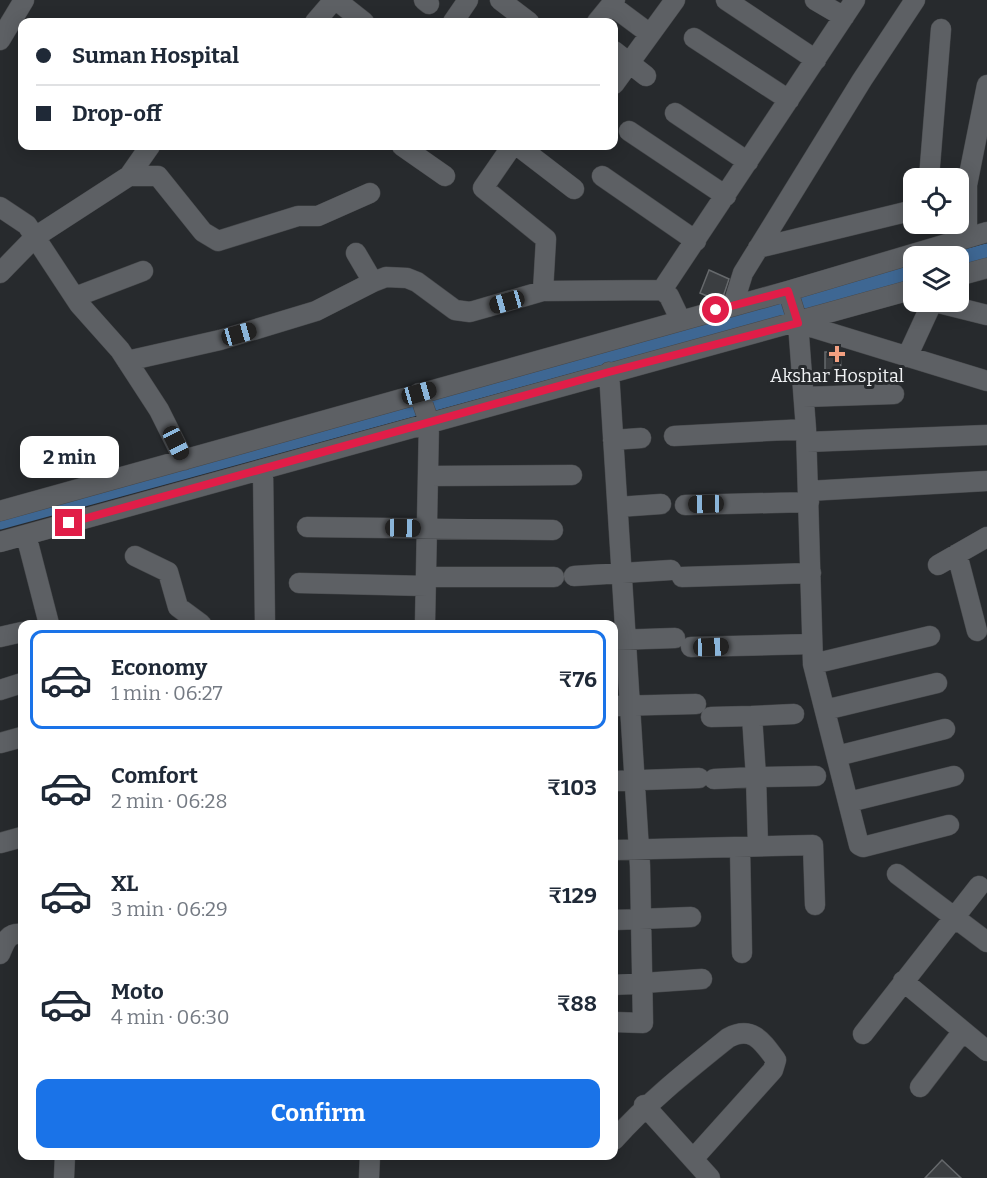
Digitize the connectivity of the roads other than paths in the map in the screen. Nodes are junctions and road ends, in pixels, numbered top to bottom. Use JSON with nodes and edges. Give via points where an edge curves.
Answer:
{"nodes":[{"id":1,"x":24,"y":0,"type":"edge"},
{"id":2,"x":335,"y":0,"type":"edge"},
{"id":3,"x":468,"y":0,"type":"edge"},
{"id":4,"x":500,"y":0,"type":"edge"},
{"id":5,"x":675,"y":0,"type":"edge"},
{"id":6,"x":726,"y":0,"type":"edge"},
{"id":7,"x":815,"y":0,"type":"edge"},
{"id":8,"x":855,"y":0,"type":"edge"},
{"id":9,"x":915,"y":0,"type":"edge"},
{"id":10,"x":613,"y":2,"type":"edge"},
{"id":11,"x":844,"y":17,"type":"junction"},
{"id":12,"x":319,"y":18,"type":"edge"},
{"id":13,"x":359,"y":18,"type":"edge"},
{"id":14,"x":456,"y":18,"type":"edge"},
{"id":15,"x":524,"y":18,"type":"edge"},
{"id":16,"x":600,"y":18,"type":"edge"},
{"id":17,"x":941,"y":29,"type":"dead end"},
{"id":18,"x":650,"y":33,"type":"junction"},
{"id":19,"x":694,"y":38,"type":"dead end"},
{"id":20,"x":0,"y":40,"type":"edge"},
{"id":21,"x":621,"y":57,"type":"edge"},
{"id":22,"x":816,"y":60,"type":"junction"},
{"id":23,"x":646,"y":76,"type":"dead end"},
{"id":24,"x":987,"y":85,"type":"edge"},
{"id":25,"x":789,"y":100,"type":"junction"},
{"id":26,"x":675,"y":113,"type":"dead end"},
{"id":27,"x":629,"y":130,"type":"dead end"},
{"id":28,"x":147,"y":150,"type":"edge"},
{"id":29,"x":408,"y":150,"type":"edge"},
{"id":30,"x":509,"y":150,"type":"edge"},
{"id":31,"x":523,"y":150,"type":"edge"},
{"id":32,"x":748,"y":162,"type":"junction"},
{"id":33,"x":930,"y":168,"type":"edge"},
{"id":34,"x":129,"y":176,"type":"junction"},
{"id":35,"x":445,"y":176,"type":"dead end"},
{"id":36,"x":602,"y":177,"type":"dead end"},
{"id":37,"x":574,"y":189,"type":"dead end"},
{"id":38,"x":370,"y":193,"type":"dead end"},
{"id":39,"x":726,"y":196,"type":"junction"},
{"id":40,"x":0,"y":207,"type":"edge"},
{"id":41,"x":903,"y":213,"type":"edge"},
{"id":42,"x":987,"y":232,"type":"edge"},
{"id":43,"x":35,"y":237,"type":"junction"},
{"id":44,"x":967,"y":238,"type":"junction"},
{"id":45,"x":696,"y":241,"type":"junction"},
{"id":46,"x":758,"y":248,"type":"junction"},
{"id":47,"x":356,"y":253,"type":"dead end"},
{"id":48,"x":987,"y":268,"type":"edge"},
{"id":49,"x":143,"y":271,"type":"dead end"},
{"id":50,"x":0,"y":273,"type":"edge"},
{"id":51,"x":969,"y":273,"type":"edge"},
{"id":52,"x":373,"y":282,"type":"junction"},
{"id":53,"x":662,"y":290,"type":"junction"},
{"id":54,"x":543,"y":291,"type":"junction"},
{"id":55,"x":788,"y":291,"type":"junction"},
{"id":56,"x":903,"y":292,"type":"edge"},
{"id":57,"x":75,"y":297,"type":"junction"},
{"id":58,"x":733,"y":305,"type":"junction"},
{"id":59,"x":987,"y":315,"type":"edge"},
{"id":60,"x":680,"y":319,"type":"junction"},
{"id":61,"x":798,"y":323,"type":"junction"},
{"id":62,"x":907,"y":357,"type":"junction"},
{"id":63,"x":127,"y":361,"type":"junction"},
{"id":64,"x":609,"y":372,"type":"junction"},
{"id":65,"x":987,"y":381,"type":"edge"},
{"id":66,"x":419,"y":393,"type":"junction"},
{"id":67,"x":894,"y":394,"type":"dead end"},
{"id":68,"x":804,"y":397,"type":"junction"},
{"id":69,"x":429,"y":422,"type":"junction"},
{"id":70,"x":987,"y":435,"type":"edge"},
{"id":71,"x":674,"y":436,"type":"dead end"},
{"id":72,"x":807,"y":436,"type":"junction"},
{"id":73,"x":641,"y":438,"type":"dead end"},
{"id":74,"x":613,"y":440,"type":"junction"},
{"id":75,"x":184,"y":460,"type":"junction"},
{"id":76,"x":263,"y":469,"type":"junction"},
{"id":77,"x":572,"y":475,"type":"dead end"},
{"id":78,"x":428,"y":476,"type":"junction"},
{"id":79,"x":987,"y":481,"type":"edge"},
{"id":80,"x":809,"y":496,"type":"junction"},
{"id":81,"x":661,"y":504,"type":"dead end"},
{"id":82,"x":685,"y":505,"type":"dead end"},
{"id":83,"x":618,"y":507,"type":"junction"},
{"id":84,"x":0,"y":511,"type":"edge"},
{"id":85,"x":307,"y":527,"type":"dead end"},
{"id":86,"x":427,"y":528,"type":"junction"},
{"id":87,"x":553,"y":530,"type":"dead end"},
{"id":88,"x":26,"y":535,"type":"junction"},
{"id":89,"x":987,"y":537,"type":"edge"},
{"id":90,"x":0,"y":542,"type":"edge"},
{"id":91,"x":957,"y":554,"type":"junction"},
{"id":92,"x":135,"y":556,"type":"dead end"},
{"id":93,"x":938,"y":565,"type":"dead end"},
{"id":94,"x":810,"y":573,"type":"junction"},
{"id":95,"x":622,"y":574,"type":"junction"},
{"id":96,"x":574,"y":576,"type":"dead end"},
{"id":97,"x":554,"y":577,"type":"dead end"},
{"id":98,"x":426,"y":582,"type":"junction"},
{"id":99,"x":298,"y":583,"type":"dead end"},
{"id":100,"x":48,"y":620,"type":"edge"},
{"id":101,"x":196,"y":620,"type":"edge"},
{"id":102,"x":265,"y":620,"type":"edge"},
{"id":103,"x":425,"y":620,"type":"edge"},
{"id":104,"x":976,"y":632,"type":"edge"},
{"id":105,"x":18,"y":633,"type":"edge"},
{"id":106,"x":930,"y":636,"type":"dead end"},
{"id":107,"x":0,"y":637,"type":"edge"},
{"id":108,"x":620,"y":641,"type":"edge"},
{"id":109,"x":812,"y":644,"type":"junction"},
{"id":110,"x":813,"y":664,"type":"junction"},
{"id":111,"x":937,"y":683,"type":"dead end"},
{"id":112,"x":18,"y":684,"type":"edge"},
{"id":113,"x":0,"y":690,"type":"edge"},
{"id":114,"x":696,"y":704,"type":"dead end"},
{"id":115,"x":621,"y":706,"type":"edge"},
{"id":116,"x":825,"y":710,"type":"junction"},
{"id":117,"x":794,"y":714,"type":"dead end"},
{"id":118,"x":752,"y":716,"type":"junction"},
{"id":119,"x":711,"y":717,"type":"dead end"},
{"id":120,"x":945,"y":729,"type":"dead end"},
{"id":121,"x":18,"y":738,"type":"edge"},
{"id":122,"x":0,"y":743,"type":"edge"},
{"id":123,"x":837,"y":756,"type":"junction"},
{"id":124,"x":816,"y":776,"type":"dead end"},
{"id":125,"x":954,"y":776,"type":"dead end"},
{"id":126,"x":756,"y":777,"type":"junction"},
{"id":127,"x":634,"y":780,"type":"junction"},
{"id":128,"x":618,"y":781,"type":"edge"},
{"id":129,"x":849,"y":801,"type":"junction"},
{"id":130,"x":949,"y":825,"type":"dead end"},
{"id":131,"x":18,"y":838,"type":"edge"},
{"id":132,"x":0,"y":843,"type":"edge"},
{"id":133,"x":749,"y":846,"type":"junction"},
{"id":134,"x":639,"y":849,"type":"junction"},
{"id":135,"x":618,"y":850,"type":"edge"},
{"id":136,"x":897,"y":874,"type":"dead end"},
{"id":137,"x":979,"y":886,"type":"dead end"},
{"id":138,"x":814,"y":905,"type":"dead end"},
{"id":139,"x":691,"y":917,"type":"dead end"},
{"id":140,"x":955,"y":918,"type":"junction"},
{"id":141,"x":641,"y":919,"type":"junction"},
{"id":142,"x":618,"y":920,"type":"edge"},
{"id":143,"x":18,"y":934,"type":"edge"},
{"id":144,"x":987,"y":942,"type":"edge"},
{"id":145,"x":742,"y":953,"type":"dead end"},
{"id":146,"x":0,"y":954,"type":"edge"},
{"id":147,"x":702,"y":980,"type":"dead end"},
{"id":148,"x":903,"y":981,"type":"junction"},
{"id":149,"x":642,"y":985,"type":"junction"},
{"id":150,"x":618,"y":986,"type":"edge"},
{"id":151,"x":618,"y":1022,"type":"edge"},
{"id":152,"x":963,"y":1031,"type":"junction"},
{"id":153,"x":863,"y":1034,"type":"dead end"},
{"id":154,"x":987,"y":1051,"type":"edge"},
{"id":155,"x":921,"y":1087,"type":"dead end"},
{"id":156,"x":645,"y":1105,"type":"junction"},
{"id":157,"x":618,"y":1135,"type":"edge"},
{"id":158,"x":693,"y":1159,"type":"junction"},
{"id":159,"x":65,"y":1160,"type":"edge"},
{"id":160,"x":370,"y":1160,"type":"edge"},
{"id":161,"x":64,"y":1178,"type":"edge"},
{"id":162,"x":369,"y":1178,"type":"edge"},
{"id":163,"x":710,"y":1178,"type":"edge"}],
"edges":[{"from":1,"to":20,"type":"street"},
{"from":2,"to":12,"type":"street"},
{"from":2,"to":13,"type":"street"},
{"from":3,"to":14,"type":"street"},
{"from":4,"to":15,"type":"street"},
{"from":5,"to":18,"type":"street"},
{"from":6,"to":22,"type":"street"},
{"from":7,"to":11,"type":"street"},
{"from":8,"to":11,"type":"street"},
{"from":9,"to":46,"type":"street"},
{"from":10,"to":16,"type":"street"},
{"from":10,"to":18,"type":"street"},
{"from":11,"to":22,"type":"street"},
{"from":17,"to":33,"type":"street"},
{"from":18,"to":21,"type":"street"},
{"from":19,"to":25,"type":"street"},
{"from":21,"to":23,"type":"street"},
{"from":22,"to":25,"type":"street"},
{"from":24,"to":44,"type":"street","via":[[968,184]]},
{"from":25,"to":32,"type":"street"},
{"from":26,"to":32,"type":"street"},
{"from":27,"to":39,"type":"street"},
{"from":28,"to":34,"type":"street"},
{"from":29,"to":35,"type":"street"},
{"from":30,"to":54,"type":"street","via":[[483,188],[546,239]]},
{"from":31,"to":37,"type":"street"},
{"from":32,"to":39,"type":"street"},
{"from":34,"to":38,"type":"street","via":[[158,176],[203,232],[218,241],[298,216],[318,216]]},
{"from":34,"to":43,"type":"street"},
{"from":36,"to":45,"type":"street"},
{"from":39,"to":45,"type":"street"},
{"from":40,"to":43,"type":"street","via":[[27,225]]},
{"from":41,"to":46,"type":"street"},
{"from":42,"to":44,"type":"street"},
{"from":43,"to":50,"type":"street"},
{"from":43,"to":57,"type":"street"},
{"from":44,"to":55,"type":"street"},
{"from":45,"to":53,"type":"street"},
{"from":46,"to":58,"type":"street","via":[[742,273]]},
{"from":47,"to":52,"type":"street"},
{"from":48,"to":51,"type":"street"},
{"from":49,"to":57,"type":"street"},
{"from":52,"to":54,"type":"street","via":[[386,277],[407,278],[455,310],[470,312]]},
{"from":52,"to":63,"type":"street","via":[[316,311],[220,340]]},
{"from":53,"to":54,"type":"street"},
{"from":53,"to":60,"type":"street"},
{"from":55,"to":58,"type":"street"},
{"from":55,"to":61,"type":"street"},
{"from":56,"to":61,"type":"street"},
{"from":57,"to":63,"type":"street"},
{"from":58,"to":60,"type":"street"},
{"from":59,"to":62,"type":"street","via":[[936,302],[931,305]]},
{"from":60,"to":66,"type":"street"},
{"from":61,"to":62,"type":"street"},
{"from":61,"to":64,"type":"street"},
{"from":61,"to":68,"type":"street"},
{"from":62,"to":65,"type":"street"},
{"from":63,"to":75,"type":"street","via":[[159,410]]},
{"from":64,"to":69,"type":"street"},
{"from":64,"to":74,"type":"street"},
{"from":66,"to":69,"type":"street"},
{"from":66,"to":75,"type":"street"},
{"from":67,"to":68,"type":"street"},
{"from":68,"to":72,"type":"street"},
{"from":69,"to":76,"type":"street"},
{"from":69,"to":78,"type":"street"},
{"from":70,"to":72,"type":"street"},
{"from":71,"to":72,"type":"street"},
{"from":72,"to":80,"type":"street"},
{"from":73,"to":74,"type":"street"},
{"from":74,"to":83,"type":"street"},
{"from":75,"to":84,"type":"street"},
{"from":76,"to":88,"type":"street"},
{"from":76,"to":102,"type":"street"},
{"from":77,"to":78,"type":"street"},
{"from":78,"to":86,"type":"street"},
{"from":79,"to":80,"type":"street"},
{"from":80,"to":82,"type":"street"},
{"from":80,"to":94,"type":"street"},
{"from":81,"to":83,"type":"street"},
{"from":83,"to":95,"type":"street"},
{"from":85,"to":86,"type":"street"},
{"from":86,"to":87,"type":"street"},
{"from":86,"to":98,"type":"street"},
{"from":88,"to":90,"type":"street"},
{"from":88,"to":100,"type":"street"},
{"from":89,"to":91,"type":"street"},
{"from":91,"to":93,"type":"street"},
{"from":91,"to":104,"type":"street"},
{"from":92,"to":101,"type":"street","via":[[168,572],[178,607]]},
{"from":94,"to":95,"type":"street"},
{"from":94,"to":109,"type":"street"},
{"from":95,"to":96,"type":"street"},
{"from":95,"to":108,"type":"street"},
{"from":97,"to":98,"type":"street"},
{"from":98,"to":99,"type":"street"},
{"from":98,"to":103,"type":"street"},
{"from":105,"to":107,"type":"street"},
{"from":106,"to":110,"type":"street"},
{"from":108,"to":109,"type":"street"},
{"from":108,"to":115,"type":"street"},
{"from":109,"to":110,"type":"street"},
{"from":110,"to":116,"type":"street"},
{"from":111,"to":116,"type":"street"},
{"from":112,"to":113,"type":"street"},
{"from":114,"to":115,"type":"street"},
{"from":115,"to":127,"type":"street"},
{"from":116,"to":123,"type":"street"},
{"from":117,"to":118,"type":"street"},
{"from":118,"to":119,"type":"street"},
{"from":118,"to":126,"type":"street"},
{"from":120,"to":123,"type":"street"},
{"from":121,"to":122,"type":"street"},
{"from":123,"to":129,"type":"street"},
{"from":124,"to":126,"type":"street"},
{"from":125,"to":129,"type":"street"},
{"from":126,"to":127,"type":"street"},
{"from":126,"to":133,"type":"street"},
{"from":127,"to":128,"type":"street"},
{"from":127,"to":134,"type":"street"},
{"from":129,"to":130,"type":"street","via":[[859,845],[863,847]]},
{"from":131,"to":132,"type":"street"},
{"from":133,"to":134,"type":"street"},
{"from":133,"to":138,"type":"street","via":[[813,845]]},
{"from":133,"to":145,"type":"street"},
{"from":134,"to":135,"type":"street"},
{"from":134,"to":141,"type":"street"},
{"from":136,"to":140,"type":"street"},
{"from":137,"to":140,"type":"street"},
{"from":139,"to":141,"type":"street"},
{"from":140,"to":144,"type":"street"},
{"from":140,"to":148,"type":"street"},
{"from":141,"to":142,"type":"street"},
{"from":141,"to":149,"type":"street"},
{"from":143,"to":146,"type":"street","via":[[8,937]]},
{"from":147,"to":149,"type":"street"},
{"from":148,"to":152,"type":"street"},
{"from":148,"to":153,"type":"street"},
{"from":149,"to":150,"type":"street"},
{"from":149,"to":151,"type":"street","via":[[643,1023]]},
{"from":152,"to":154,"type":"street"},
{"from":152,"to":155,"type":"street"},
{"from":156,"to":157,"type":"street"},
{"from":156,"to":158,"type":"street"},
{"from":156,"to":158,"type":"street","via":[[738,1032],[747,1032],[764,1044],[776,1060],[773,1070]]},
{"from":158,"to":163,"type":"street"},
{"from":159,"to":161,"type":"street"},
{"from":160,"to":162,"type":"street"}]}
